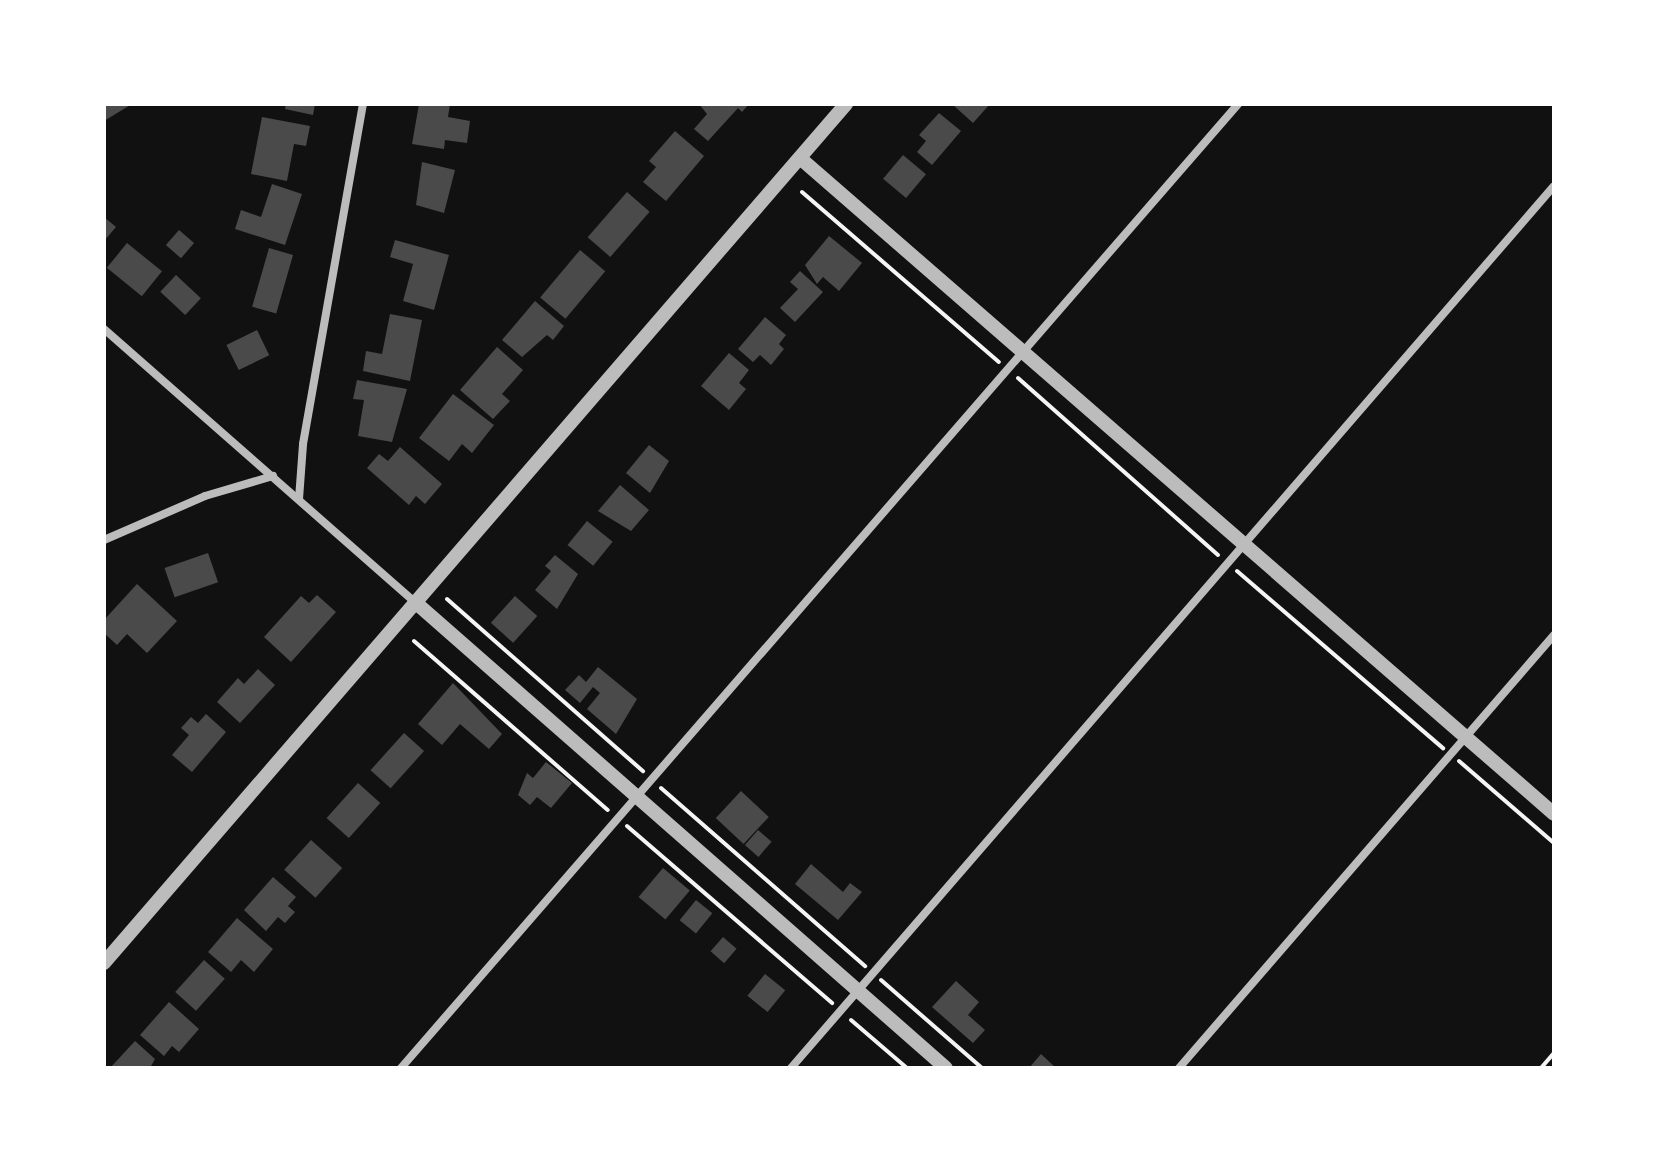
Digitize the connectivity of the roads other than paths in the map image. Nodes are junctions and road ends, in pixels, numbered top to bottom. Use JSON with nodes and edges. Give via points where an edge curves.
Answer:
{"nodes":[{"id":1,"x":363,"y":104,"type":"edge"},
{"id":2,"x":846,"y":104,"type":"edge"},
{"id":3,"x":1238,"y":104,"type":"edge"},
{"id":4,"x":800,"y":158,"type":"junction"},
{"id":5,"x":1554,"y":186,"type":"edge"},
{"id":6,"x":104,"y":329,"type":"edge"},
{"id":7,"x":1023,"y":352,"type":"junction"},
{"id":8,"x":273,"y":476,"type":"junction"},
{"id":9,"x":299,"y":499,"type":"junction"},
{"id":10,"x":104,"y":540,"type":"edge"},
{"id":11,"x":1244,"y":545,"type":"junction"},
{"id":12,"x":415,"y":602,"type":"junction"},
{"id":13,"x":1554,"y":635,"type":"edge"},
{"id":14,"x":1465,"y":737,"type":"junction"},
{"id":15,"x":636,"y":796,"type":"junction"},
{"id":16,"x":1554,"y":814,"type":"edge"},
{"id":17,"x":104,"y":963,"type":"edge"},
{"id":18,"x":857,"y":991,"type":"junction"},
{"id":19,"x":401,"y":1068,"type":"edge"},
{"id":20,"x":791,"y":1068,"type":"edge"},
{"id":21,"x":946,"y":1068,"type":"edge"},
{"id":22,"x":1179,"y":1068,"type":"edge"}],
"edges":[{"from":1,"to":9,"type":"street","via":[[303,444]]},
{"from":2,"to":4,"type":"street"},
{"from":3,"to":7,"type":"street"},
{"from":4,"to":7,"type":"street"},
{"from":4,"to":12,"type":"street"},
{"from":5,"to":11,"type":"street"},
{"from":6,"to":8,"type":"street"},
{"from":7,"to":11,"type":"street"},
{"from":7,"to":15,"type":"street"},
{"from":8,"to":9,"type":"street"},
{"from":8,"to":10,"type":"street","via":[[205,496]]},
{"from":9,"to":12,"type":"street"},
{"from":11,"to":14,"type":"street"},
{"from":11,"to":18,"type":"street"},
{"from":12,"to":15,"type":"street"},
{"from":12,"to":17,"type":"street"},
{"from":13,"to":14,"type":"street"},
{"from":14,"to":16,"type":"street"},
{"from":14,"to":22,"type":"street"},
{"from":15,"to":18,"type":"street"},
{"from":15,"to":19,"type":"street"},
{"from":18,"to":20,"type":"street"},
{"from":18,"to":21,"type":"street"}]}
